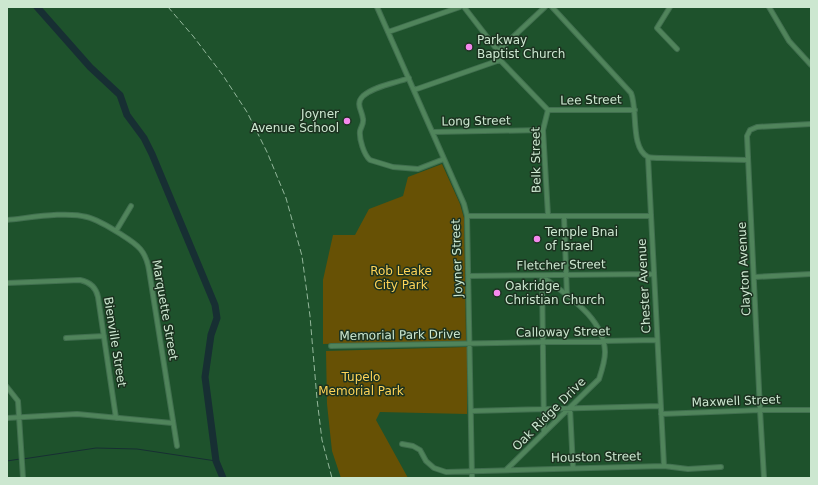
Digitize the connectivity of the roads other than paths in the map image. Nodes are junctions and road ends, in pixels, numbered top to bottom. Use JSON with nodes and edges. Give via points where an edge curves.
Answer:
{"nodes":[{"id":1,"x":377,"y":7,"type":"edge"},
{"id":2,"x":460,"y":7,"type":"edge"},
{"id":3,"x":464,"y":7,"type":"edge"},
{"id":4,"x":546,"y":7,"type":"edge"},
{"id":5,"x":552,"y":7,"type":"edge"},
{"id":6,"x":670,"y":7,"type":"edge"},
{"id":7,"x":769,"y":7,"type":"edge"},
{"id":8,"x":388,"y":32,"type":"junction"},
{"id":9,"x":677,"y":49,"type":"dead end"},
{"id":10,"x":498,"y":51,"type":"junction"},
{"id":11,"x":500,"y":60,"type":"junction"},
{"id":12,"x":811,"y":65,"type":"edge"},
{"id":13,"x":409,"y":78,"type":"junction"},
{"id":14,"x":414,"y":90,"type":"junction"},
{"id":15,"x":548,"y":110,"type":"junction"},
{"id":16,"x":634,"y":110,"type":"junction"},
{"id":17,"x":811,"y":124,"type":"edge"},
{"id":18,"x":543,"y":130,"type":"junction"},
{"id":19,"x":433,"y":132,"type":"junction"},
{"id":20,"x":648,"y":157,"type":"junction"},
{"id":21,"x":444,"y":159,"type":"junction"},
{"id":22,"x":748,"y":160,"type":"junction"},
{"id":23,"x":131,"y":206,"type":"dead end"},
{"id":24,"x":548,"y":215,"type":"junction"},
{"id":25,"x":467,"y":216,"type":"junction"},
{"id":26,"x":564,"y":216,"type":"junction"},
{"id":27,"x":650,"y":216,"type":"junction"},
{"id":28,"x":7,"y":220,"type":"edge"},
{"id":29,"x":116,"y":231,"type":"junction"},
{"id":30,"x":654,"y":274,"type":"junction"},
{"id":31,"x":811,"y":274,"type":"edge"},
{"id":32,"x":566,"y":275,"type":"junction"},
{"id":33,"x":468,"y":276,"type":"junction"},
{"id":34,"x":542,"y":276,"type":"junction"},
{"id":35,"x":755,"y":277,"type":"junction"},
{"id":36,"x":7,"y":283,"type":"edge"},
{"id":37,"x":567,"y":296,"type":"junction"},
{"id":38,"x":104,"y":336,"type":"junction"},
{"id":39,"x":66,"y":338,"type":"dead end"},
{"id":40,"x":657,"y":340,"type":"junction"},
{"id":41,"x":604,"y":341,"type":"junction"},
{"id":42,"x":543,"y":342,"type":"junction"},
{"id":43,"x":470,"y":344,"type":"junction"},
{"id":44,"x":331,"y":346,"type":"dead end"},
{"id":45,"x":7,"y":387,"type":"edge"},
{"id":46,"x":660,"y":406,"type":"junction"},
{"id":47,"x":570,"y":408,"type":"junction"},
{"id":48,"x":544,"y":409,"type":"junction"},
{"id":49,"x":760,"y":410,"type":"junction"},
{"id":50,"x":811,"y":410,"type":"edge"},
{"id":51,"x":471,"y":411,"type":"junction"},
{"id":52,"x":661,"y":414,"type":"junction"},
{"id":53,"x":19,"y":417,"type":"junction"},
{"id":54,"x":7,"y":418,"type":"edge"},
{"id":55,"x":116,"y":418,"type":"junction"},
{"id":56,"x":172,"y":423,"type":"junction"},
{"id":57,"x":544,"y":433,"type":"junction"},
{"id":58,"x":402,"y":444,"type":"dead end"},
{"id":59,"x":177,"y":446,"type":"dead end"},
{"id":60,"x":664,"y":466,"type":"junction"},
{"id":61,"x":721,"y":467,"type":"dead end"},
{"id":62,"x":573,"y":468,"type":"junction"},
{"id":63,"x":507,"y":469,"type":"junction"},
{"id":64,"x":472,"y":470,"type":"junction"},
{"id":65,"x":23,"y":478,"type":"edge"},
{"id":66,"x":472,"y":478,"type":"edge"},
{"id":67,"x":764,"y":478,"type":"edge"}],
"edges":[{"from":1,"to":8,"type":"street","name":"Joyner Street"},
{"from":2,"to":8,"type":"street"},
{"from":3,"to":10,"type":"street"},
{"from":4,"to":10,"type":"street"},
{"from":5,"to":16,"type":"street","via":[[628,89]]},
{"from":6,"to":9,"type":"street","via":[[657,28]]},
{"from":7,"to":12,"type":"street","via":[[787,38]]},
{"from":8,"to":13,"type":"street","name":"Joyner Street"},
{"from":10,"to":11,"type":"street"},
{"from":11,"to":14,"type":"street"},
{"from":11,"to":15,"type":"street","name":"Belk Street"},
{"from":13,"to":14,"type":"street","name":"Joyner Street"},
{"from":13,"to":21,"type":"street","via":[[366,94],[359,102],[363,119],[360,138],[367,158],[393,167],[418,170]]},
{"from":14,"to":19,"type":"street","name":"Joyner Street"},
{"from":15,"to":16,"type":"street","name":"Lee Street"},
{"from":15,"to":18,"type":"street","name":"Belk Street"},
{"from":16,"to":20,"type":"street","via":[[638,145]]},
{"from":17,"to":22,"type":"street","name":"Clayton Avenue","via":[[752,128],[748,133]]},
{"from":18,"to":19,"type":"street","name":"Long Street"},
{"from":18,"to":24,"type":"street","name":"Belk Street"},
{"from":19,"to":21,"type":"street","name":"Joyner Street"},
{"from":20,"to":22,"type":"street"},
{"from":20,"to":27,"type":"street","name":"Chester Avenue"},
{"from":21,"to":25,"type":"street","name":"Joyner Street"},
{"from":22,"to":35,"type":"street","name":"Clayton Avenue"},
{"from":23,"to":29,"type":"street"},
{"from":24,"to":25,"type":"street"},
{"from":24,"to":26,"type":"street"},
{"from":25,"to":33,"type":"street","name":"Joyner Street"},
{"from":26,"to":27,"type":"street"},
{"from":26,"to":32,"type":"street"},
{"from":27,"to":30,"type":"street","name":"Chester Avenue"},
{"from":28,"to":29,"type":"street","name":"Marquette Street","via":[[76,215],[94,219]]},
{"from":29,"to":56,"type":"street","name":"Marquette Street","via":[[137,244],[147,260]]},
{"from":30,"to":32,"type":"street","name":"Fletcher Street"},
{"from":30,"to":40,"type":"street","name":"Chester Avenue"},
{"from":31,"to":35,"type":"street"},
{"from":32,"to":34,"type":"street","name":"Fletcher Street"},
{"from":32,"to":37,"type":"street"},
{"from":33,"to":34,"type":"street","name":"Fletcher Street"},
{"from":33,"to":43,"type":"street","name":"Joyner Street"},
{"from":34,"to":37,"type":"street"},
{"from":34,"to":42,"type":"street"},
{"from":35,"to":49,"type":"street","name":"Clayton Avenue"},
{"from":36,"to":38,"type":"street","name":"Bienville Street","via":[[75,280],[88,282],[97,293]]},
{"from":37,"to":41,"type":"street","via":[[589,316]]},
{"from":38,"to":39,"type":"street"},
{"from":38,"to":55,"type":"street","name":"Bienville Street"},
{"from":40,"to":41,"type":"street","name":"Calloway Street"},
{"from":40,"to":46,"type":"street","name":"Chester Avenue"},
{"from":41,"to":42,"type":"street","name":"Calloway Street"},
{"from":41,"to":47,"type":"street","name":"Oak Ridge Drive","via":[[605,353],[599,379]]},
{"from":42,"to":43,"type":"street","name":"Calloway Street"},
{"from":42,"to":48,"type":"street"},
{"from":43,"to":44,"type":"street","name":"Memorial Park Drive"},
{"from":43,"to":51,"type":"street","name":"Joyner Street"},
{"from":45,"to":53,"type":"street","via":[[18,400]]},
{"from":46,"to":47,"type":"street"},
{"from":46,"to":52,"type":"street","name":"Chester Avenue"},
{"from":47,"to":48,"type":"street"},
{"from":47,"to":57,"type":"street","name":"Oak Ridge Drive"},
{"from":47,"to":62,"type":"street"},
{"from":48,"to":51,"type":"street"},
{"from":48,"to":57,"type":"street"},
{"from":49,"to":50,"type":"street","name":"Maxwell Street"},
{"from":49,"to":52,"type":"street","name":"Maxwell Street"},
{"from":49,"to":67,"type":"street","name":"Clayton Avenue"},
{"from":51,"to":64,"type":"street","name":"Joyner Street"},
{"from":52,"to":60,"type":"street","name":"Chester Avenue"},
{"from":53,"to":54,"type":"street"},
{"from":53,"to":55,"type":"street","via":[[73,414]]},
{"from":53,"to":65,"type":"street"},
{"from":55,"to":56,"type":"street"},
{"from":56,"to":59,"type":"street","name":"Marquette Street"},
{"from":57,"to":63,"type":"street","name":"Oak Ridge Drive"},
{"from":58,"to":64,"type":"street","name":"Houston Street","via":[[420,450],[426,461],[434,468],[446,472]]},
{"from":60,"to":61,"type":"street","name":"Houston Street","via":[[688,469]]},
{"from":60,"to":62,"type":"street","name":"Houston Street"},
{"from":62,"to":63,"type":"street","name":"Houston Street"},
{"from":63,"to":64,"type":"street","name":"Houston Street"},
{"from":64,"to":66,"type":"street","name":"Joyner Street"}]}
